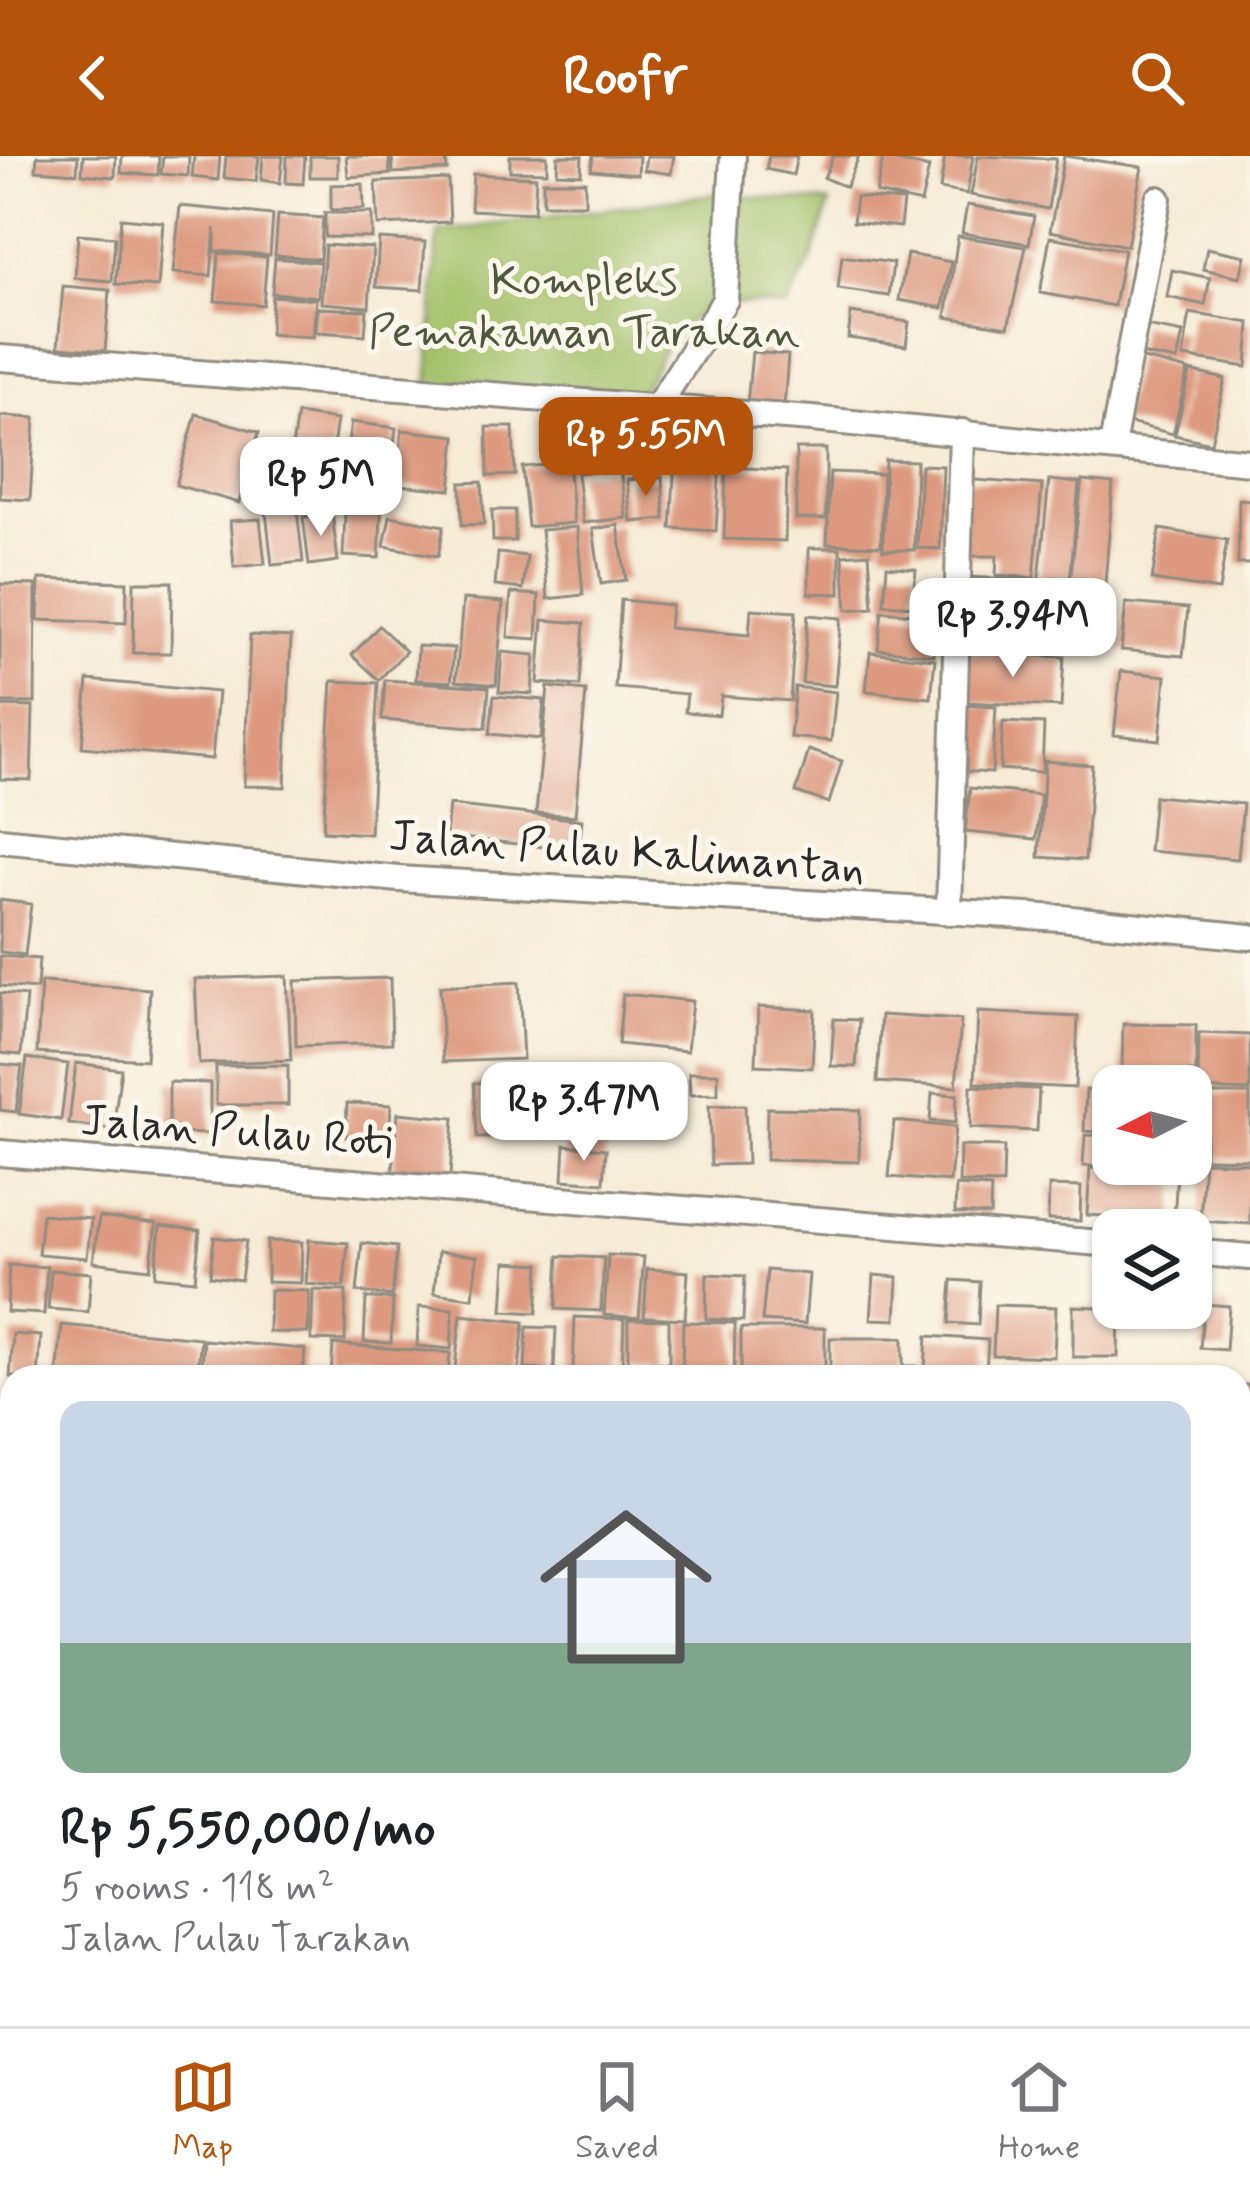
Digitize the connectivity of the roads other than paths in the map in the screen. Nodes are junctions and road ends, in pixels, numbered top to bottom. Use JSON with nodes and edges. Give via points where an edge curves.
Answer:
{"nodes":[{"id":1,"x":733,"y":157,"type":"edge"},
{"id":2,"x":1158,"y":200,"type":"dead end"},
{"id":3,"x":0,"y":358,"type":"edge"},
{"id":4,"x":657,"y":407,"type":"junction"},
{"id":5,"x":962,"y":432,"type":"junction"},
{"id":6,"x":1112,"y":446,"type":"junction"},
{"id":7,"x":1250,"y":462,"type":"edge"},
{"id":8,"x":0,"y":840,"type":"edge"},
{"id":9,"x":949,"y":912,"type":"junction"},
{"id":10,"x":1250,"y":937,"type":"edge"},
{"id":11,"x":0,"y":1153,"type":"edge"},
{"id":12,"x":1092,"y":1242,"type":"edge"},
{"id":13,"x":1212,"y":1254,"type":"edge"},
{"id":14,"x":1250,"y":1257,"type":"edge"}],
"edges":[{"from":1,"to":4,"type":"street","via":[[725,300]]},
{"from":2,"to":6,"type":"street"},
{"from":3,"to":4,"type":"street"},
{"from":4,"to":5,"type":"street"},
{"from":5,"to":6,"type":"street"},
{"from":5,"to":9,"type":"street"},
{"from":6,"to":7,"type":"street"},
{"from":8,"to":9,"type":"street","name":"Jalan Pulau Kalimantan","via":[[399,879]]},
{"from":9,"to":10,"type":"street","name":"Jalan Pulau Kalimantan"},
{"from":11,"to":12,"type":"street","name":"Jalan Pulau Roti"},
{"from":13,"to":14,"type":"street"}]}
